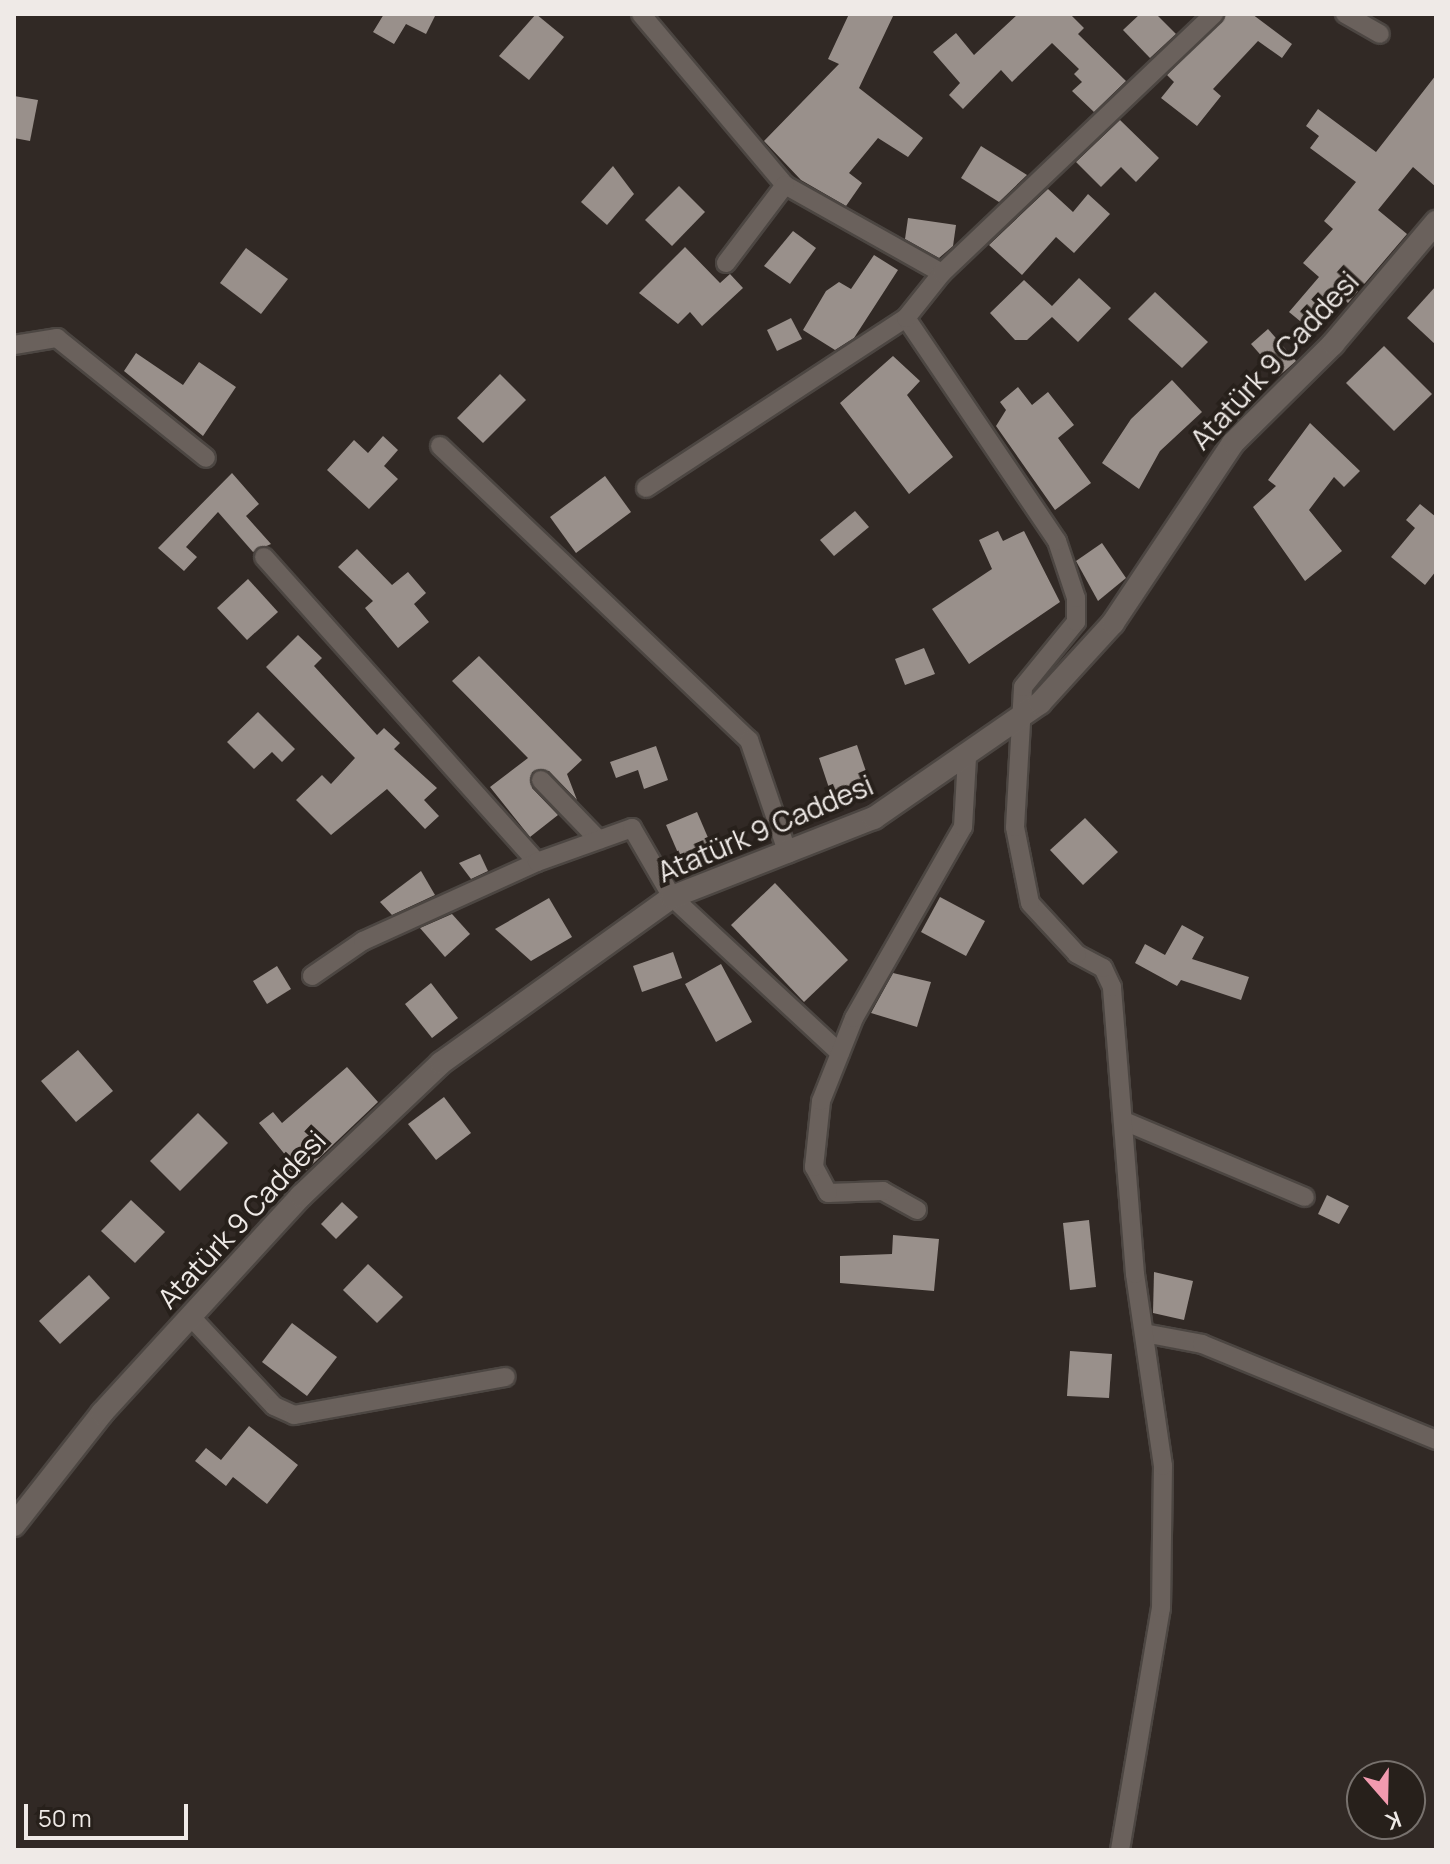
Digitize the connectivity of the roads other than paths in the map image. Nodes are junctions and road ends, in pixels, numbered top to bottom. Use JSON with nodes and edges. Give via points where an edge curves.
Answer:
{"nodes":[{"id":1,"x":641,"y":14,"type":"edge"},
{"id":2,"x":1214,"y":14,"type":"edge"},
{"id":3,"x":1345,"y":14,"type":"edge"},
{"id":4,"x":1380,"y":34,"type":"dead end"},
{"id":5,"x":785,"y":185,"type":"junction"},
{"id":6,"x":1436,"y":222,"type":"edge"},
{"id":7,"x":726,"y":263,"type":"dead end"},
{"id":8,"x":942,"y":273,"type":"junction"},
{"id":9,"x":906,"y":318,"type":"junction"},
{"id":10,"x":14,"y":345,"type":"edge"},
{"id":11,"x":440,"y":446,"type":"dead end"},
{"id":12,"x":206,"y":458,"type":"dead end"},
{"id":13,"x":646,"y":488,"type":"dead end"},
{"id":14,"x":264,"y":557,"type":"dead end"},
{"id":15,"x":1021,"y":718,"type":"junction"},
{"id":16,"x":967,"y":757,"type":"junction"},
{"id":17,"x":541,"y":780,"type":"dead end"},
{"id":18,"x":599,"y":840,"type":"junction"},
{"id":19,"x":788,"y":854,"type":"junction"},
{"id":20,"x":537,"y":862,"type":"junction"},
{"id":21,"x":672,"y":897,"type":"junction"},
{"id":22,"x":312,"y":976,"type":"dead end"},
{"id":23,"x":840,"y":1053,"type":"junction"},
{"id":24,"x":1124,"y":1121,"type":"junction"},
{"id":25,"x":1305,"y":1197,"type":"dead end"},
{"id":26,"x":917,"y":1210,"type":"dead end"},
{"id":27,"x":192,"y":1318,"type":"junction"},
{"id":28,"x":1144,"y":1333,"type":"junction"},
{"id":29,"x":506,"y":1377,"type":"dead end"},
{"id":30,"x":1436,"y":1440,"type":"edge"},
{"id":31,"x":14,"y":1525,"type":"edge"},
{"id":32,"x":1120,"y":1850,"type":"edge"}],
"edges":[{"from":1,"to":5,"type":"street"},
{"from":2,"to":8,"type":"street"},
{"from":3,"to":4,"type":"street"},
{"from":5,"to":7,"type":"street"},
{"from":5,"to":8,"type":"street"},
{"from":6,"to":15,"type":"street","name":"Atatürk 9 Caddesi","via":[[1333,344],[1233,443],[1113,623]]},
{"from":8,"to":9,"type":"street"},
{"from":9,"to":13,"type":"street"},
{"from":9,"to":15,"type":"street","via":[[1057,541],[1076,598],[1076,622],[1023,687]]},
{"from":10,"to":12,"type":"street","via":[[57,338]]},
{"from":11,"to":19,"type":"street","via":[[749,740]]},
{"from":14,"to":20,"type":"street"},
{"from":15,"to":16,"type":"street","name":"Atatürk 9 Caddesi"},
{"from":15,"to":24,"type":"street","via":[[1019,875],[1030,903],[1077,954],[1103,968],[1112,987]]},
{"from":16,"to":19,"type":"street","name":"Atatürk 9 Caddesi","via":[[874,818]]},
{"from":16,"to":23,"type":"street","via":[[963,827]]},
{"from":17,"to":18,"type":"street"},
{"from":18,"to":20,"type":"street"},
{"from":18,"to":21,"type":"street","via":[[632,828]]},
{"from":19,"to":21,"type":"street","name":"Atatürk 9 Caddesi"},
{"from":20,"to":22,"type":"street","via":[[363,941]]},
{"from":21,"to":23,"type":"street"},
{"from":21,"to":27,"type":"street","name":"Atatürk 9 Caddesi","via":[[399,1098]]},
{"from":23,"to":26,"type":"street","via":[[821,1101],[814,1167],[828,1193],[883,1191]]},
{"from":24,"to":25,"type":"street"},
{"from":24,"to":28,"type":"street"},
{"from":27,"to":29,"type":"street","via":[[274,1406],[294,1415]]},
{"from":27,"to":31,"type":"street","name":"Atatürk 9 Caddesi","via":[[102,1413]]},
{"from":28,"to":30,"type":"street","via":[[1202,1344]]},
{"from":28,"to":32,"type":"street","via":[[1163,1466],[1161,1608]]}]}
